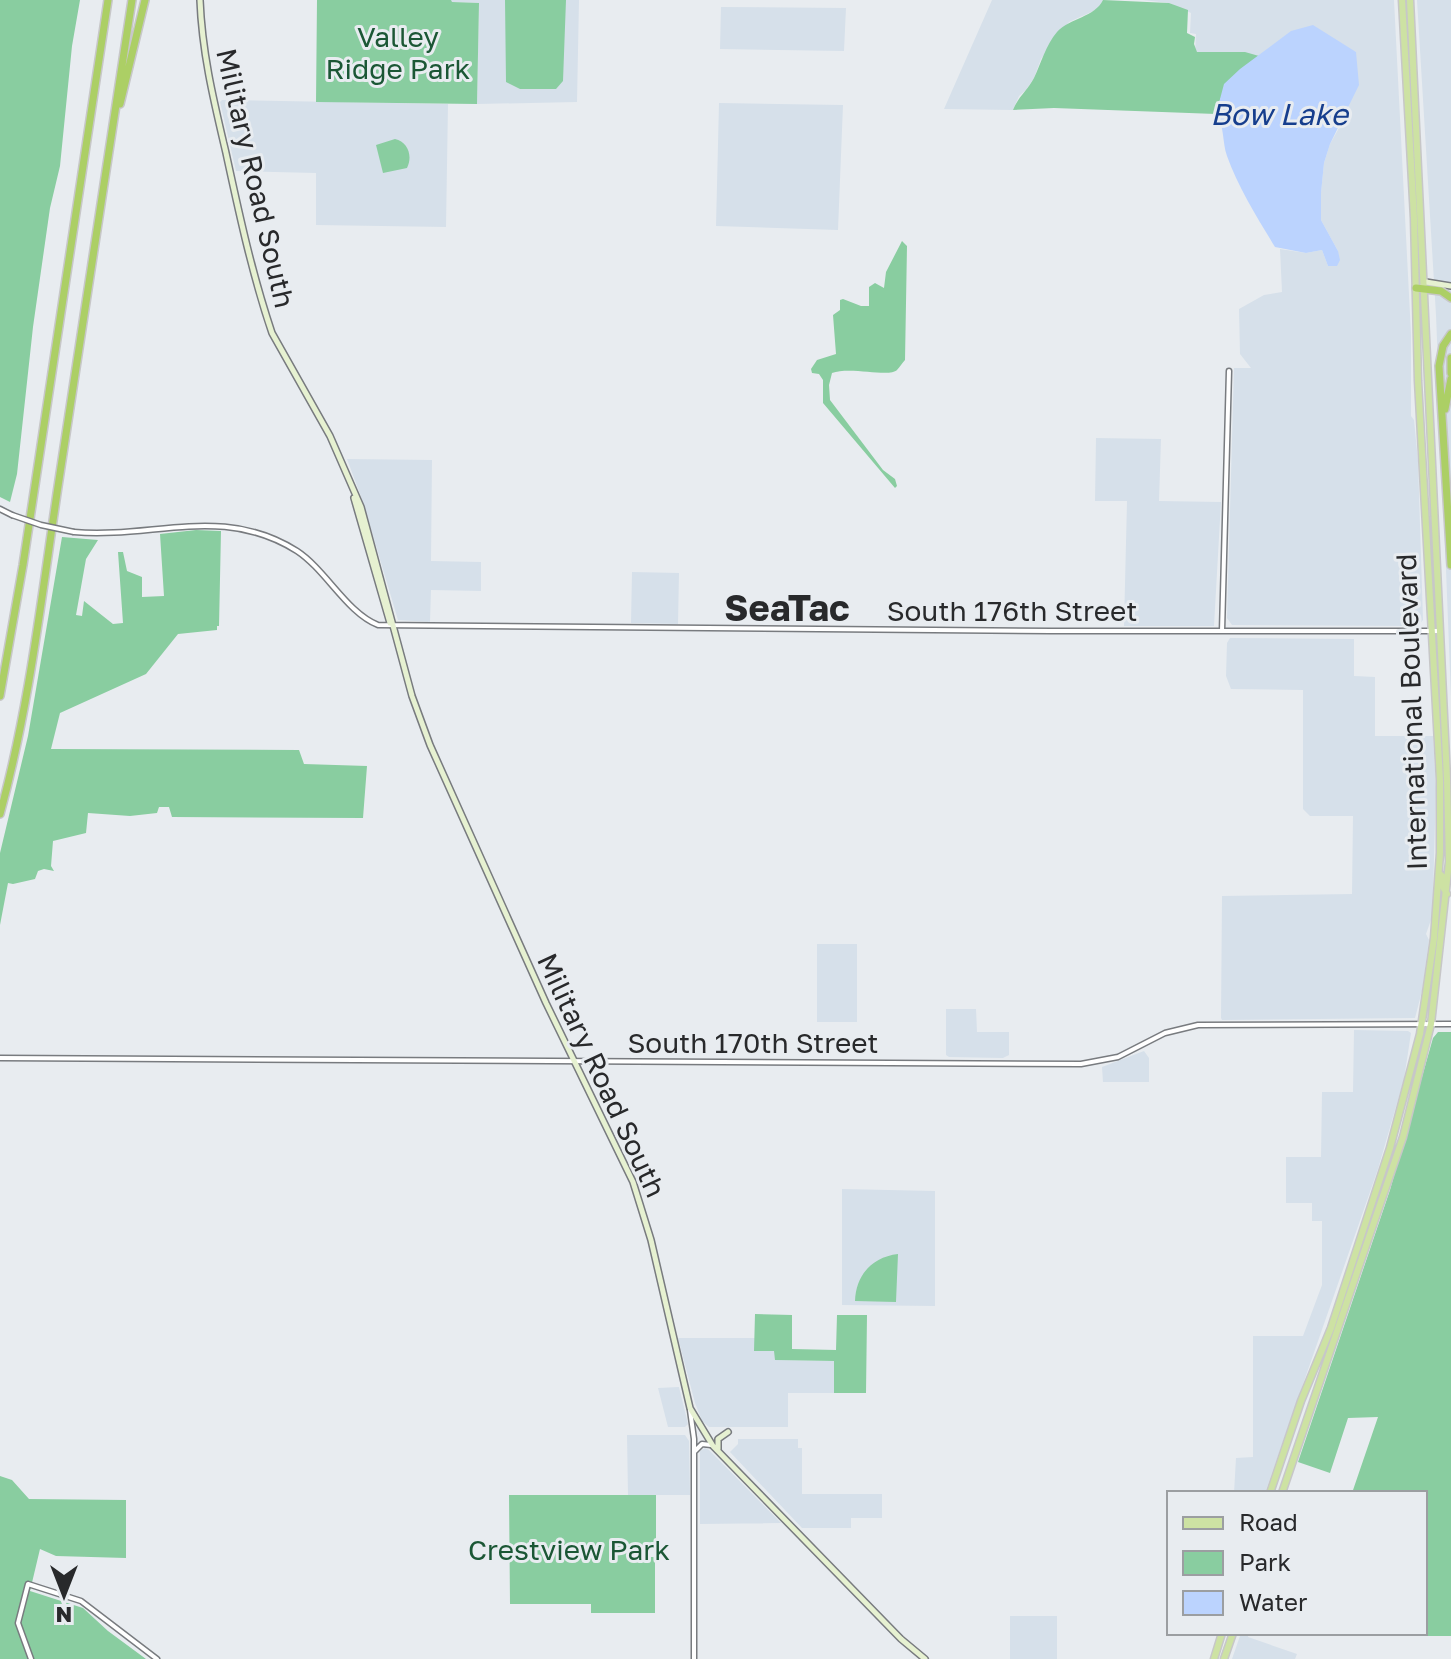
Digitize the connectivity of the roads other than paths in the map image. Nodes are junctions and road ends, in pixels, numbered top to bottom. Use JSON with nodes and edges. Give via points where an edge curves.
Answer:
{"nodes":[{"id":1,"x":108,"y":0,"type":"edge"},
{"id":2,"x":132,"y":0,"type":"edge"},
{"id":3,"x":145,"y":0,"type":"edge"},
{"id":4,"x":200,"y":0,"type":"edge"},
{"id":5,"x":1402,"y":0,"type":"edge"},
{"id":6,"x":1410,"y":0,"type":"edge"},
{"id":7,"x":112,"y":137,"type":"junction"},
{"id":8,"x":1416,"y":285,"type":"junction"},
{"id":9,"x":1426,"y":285,"type":"junction"},
{"id":10,"x":1451,"y":286,"type":"edge"},
{"id":11,"x":1451,"y":298,"type":"edge"},
{"id":12,"x":1451,"y":334,"type":"edge"},
{"id":13,"x":1451,"y":358,"type":"edge"},
{"id":14,"x":1229,"y":371,"type":"dead end"},
{"id":15,"x":1451,"y":374,"type":"edge"},
{"id":16,"x":1444,"y":451,"type":"junction"},
{"id":17,"x":0,"y":509,"type":"edge"},
{"id":18,"x":1434,"y":517,"type":"junction"},
{"id":19,"x":1451,"y":529,"type":"edge"},
{"id":20,"x":1427,"y":536,"type":"junction"},
{"id":21,"x":1450,"y":545,"type":"edge"},
{"id":22,"x":1435,"y":546,"type":"junction"},
{"id":23,"x":1451,"y":565,"type":"edge"},
{"id":24,"x":392,"y":626,"type":"junction"},
{"id":25,"x":1222,"y":631,"type":"junction"},
{"id":26,"x":1432,"y":631,"type":"junction"},
{"id":27,"x":1440,"y":631,"type":"junction"},
{"id":28,"x":0,"y":696,"type":"edge"},
{"id":29,"x":1444,"y":780,"type":"junction"},
{"id":30,"x":0,"y":814,"type":"edge"},
{"id":31,"x":1439,"y":873,"type":"junction"},
{"id":32,"x":1447,"y":894,"type":"junction"},
{"id":33,"x":1422,"y":1024,"type":"junction"},
{"id":34,"x":1431,"y":1024,"type":"junction"},
{"id":35,"x":1451,"y":1024,"type":"edge"},
{"id":36,"x":0,"y":1058,"type":"edge"},
{"id":37,"x":575,"y":1062,"type":"junction"},
{"id":38,"x":1370,"y":1208,"type":"junction"},
{"id":39,"x":1372,"y":1229,"type":"junction"},
{"id":40,"x":690,"y":1408,"type":"junction"},
{"id":41,"x":728,"y":1432,"type":"dead end"},
{"id":42,"x":713,"y":1446,"type":"junction"},
{"id":43,"x":694,"y":1453,"type":"junction"},
{"id":44,"x":720,"y":1453,"type":"junction"},
{"id":45,"x":1271,"y":1491,"type":"edge"},
{"id":46,"x":1283,"y":1491,"type":"edge"},
{"id":47,"x":1221,"y":1635,"type":"edge"},
{"id":48,"x":1232,"y":1635,"type":"edge"},
{"id":49,"x":31,"y":1659,"type":"edge"},
{"id":50,"x":157,"y":1659,"type":"edge"},
{"id":51,"x":694,"y":1659,"type":"edge"},
{"id":52,"x":925,"y":1659,"type":"edge"},
{"id":53,"x":1214,"y":1659,"type":"edge"},
{"id":54,"x":1224,"y":1659,"type":"edge"}],
"edges":[{"from":1,"to":28,"type":"highway"},
{"from":2,"to":7,"type":"highway"},
{"from":3,"to":7,"type":"highway"},
{"from":4,"to":24,"type":"main road","name":"Military Road South","via":[[210,84],[266,315],[361,507]]},
{"from":5,"to":8,"type":"main road","name":"International Boulevard"},
{"from":6,"to":9,"type":"main road","name":"International Boulevard"},
{"from":7,"to":30,"type":"highway","via":[[35,642]]},
{"from":8,"to":9,"type":"highway"},
{"from":8,"to":20,"type":"main road","name":"International Boulevard"},
{"from":9,"to":10,"type":"main road"},
{"from":9,"to":11,"type":"highway"},
{"from":9,"to":18,"type":"main road","name":"International Boulevard"},
{"from":12,"to":16,"type":"highway","via":[[1439,366]]},
{"from":13,"to":15,"type":"highway"},
{"from":14,"to":25,"type":"street"},
{"from":15,"to":16,"type":"highway"},
{"from":16,"to":21,"type":"highway"},
{"from":17,"to":24,"type":"street","bridge":true,"via":[[74,532],[209,524],[246,528],[299,552],[362,617]]},
{"from":18,"to":20,"type":"main road"},
{"from":18,"to":22,"type":"main road","name":"International Boulevard"},
{"from":19,"to":21,"type":"highway"},
{"from":20,"to":22,"type":"main road"},
{"from":20,"to":26,"type":"main road","name":"International Boulevard"},
{"from":21,"to":23,"type":"highway"},
{"from":22,"to":27,"type":"main road","name":"International Boulevard"},
{"from":24,"to":25,"type":"street","name":"South 176th Street"},
{"from":24,"to":37,"type":"main road","name":"Military Road South","via":[[430,745]]},
{"from":25,"to":26,"type":"street","name":"South 176th Street"},
{"from":26,"to":27,"type":"street","name":"South 176th Street"},
{"from":26,"to":29,"type":"main road","name":"International Boulevard"},
{"from":27,"to":29,"type":"main road","name":"International Boulevard"},
{"from":29,"to":31,"type":"main road","name":"International Boulevard"},
{"from":29,"to":32,"type":"main road","name":"International Boulevard"},
{"from":31,"to":32,"type":"main road"},
{"from":31,"to":33,"type":"main road","name":"International Boulevard"},
{"from":32,"to":34,"type":"main road","name":"International Boulevard"},
{"from":33,"to":34,"type":"street","name":"South 170th Street"},
{"from":33,"to":37,"type":"street","name":"South 170th Street","via":[[1198,1025],[1165,1033],[1118,1057],[1081,1064]]},
{"from":33,"to":38,"type":"main road","name":"International Boulevard"},
{"from":34,"to":35,"type":"street","name":"South 170th Street"},
{"from":34,"to":39,"type":"main road","name":"International Boulevard","via":[[1403,1137]]},
{"from":36,"to":37,"type":"street","name":"South 170th Street"},
{"from":37,"to":40,"type":"main road","name":"Military Road South","via":[[633,1182]]},
{"from":38,"to":39,"type":"main road"},
{"from":38,"to":45,"type":"main road","name":"International Boulevard"},
{"from":39,"to":46,"type":"main road","name":"International Boulevard"},
{"from":40,"to":42,"type":"main road","name":"Military Road South"},
{"from":40,"to":43,"type":"street"},
{"from":41,"to":44,"type":"main road","via":[[718,1439]]},
{"from":42,"to":43,"type":"street","via":[[702,1444]]},
{"from":42,"to":44,"type":"main road","name":"Military Road South"},
{"from":43,"to":51,"type":"street"},
{"from":44,"to":52,"type":"main road","name":"Military Road South"},
{"from":47,"to":53,"type":"main road"},
{"from":48,"to":54,"type":"main road"},
{"from":49,"to":50,"type":"street","via":[[18,1623],[28,1584],[81,1601]]}]}
